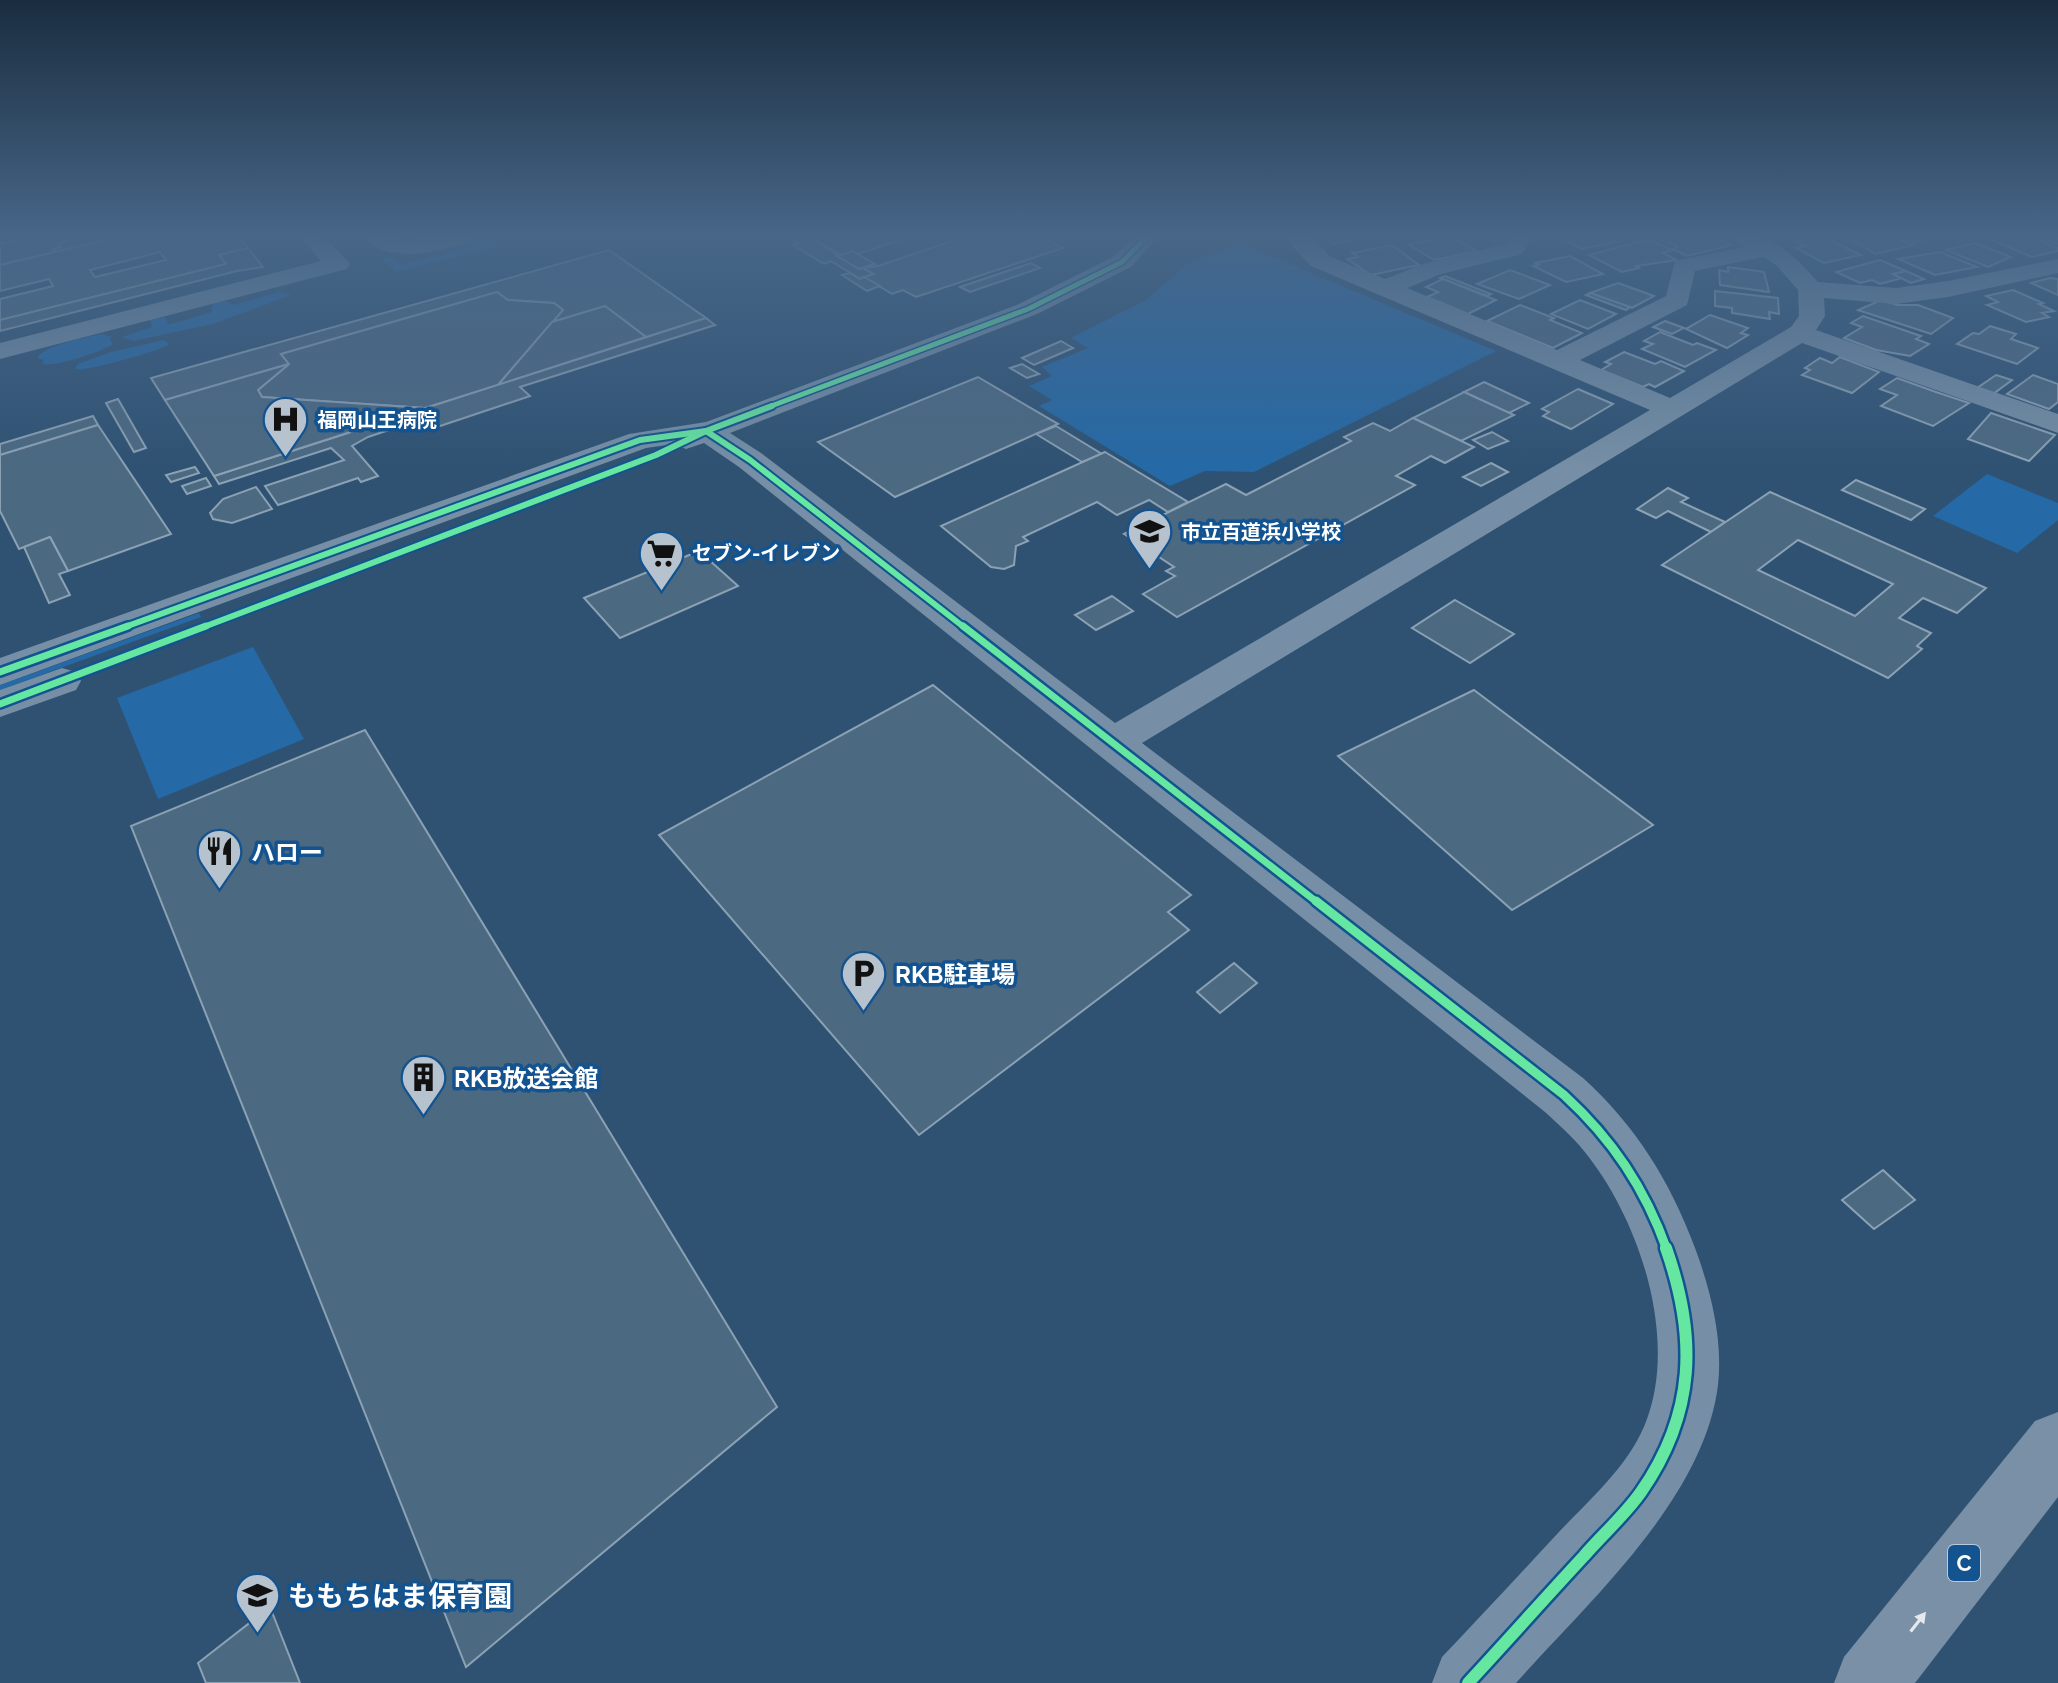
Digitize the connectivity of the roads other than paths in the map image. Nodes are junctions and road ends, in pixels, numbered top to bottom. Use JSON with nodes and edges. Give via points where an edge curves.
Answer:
{"nodes":[{"id":1,"x":157,"y":311,"type":"edge"},
{"id":2,"x":1024,"y":311,"type":"edge"},
{"id":3,"x":1439,"y":311,"type":"edge"},
{"id":4,"x":1657,"y":311,"type":"edge"},
{"id":5,"x":1812,"y":311,"type":"edge"},
{"id":6,"x":1800,"y":333,"type":"junction"},
{"id":7,"x":0,"y":351,"type":"edge"},
{"id":8,"x":1559,"y":360,"type":"junction"},
{"id":9,"x":1670,"y":408,"type":"junction"},
{"id":10,"x":2058,"y":424,"type":"edge"},
{"id":11,"x":706,"y":431,"type":"junction"},
{"id":12,"x":0,"y":672,"type":"edge"},
{"id":13,"x":0,"y":704,"type":"edge"},
{"id":14,"x":1114,"y":742,"type":"junction"},
{"id":15,"x":2058,"y":1444,"type":"edge"},
{"id":16,"x":1468,"y":1683,"type":"edge"},
{"id":17,"x":1870,"y":1683,"type":"edge"}],
"edges":[{"from":1,"to":7,"type":"street"},
{"from":2,"to":11,"type":"street"},
{"from":3,"to":8,"type":"street"},
{"from":4,"to":8,"type":"street"},
{"from":5,"to":6,"type":"street"},
{"from":6,"to":9,"type":"street"},
{"from":6,"to":10,"type":"street"},
{"from":8,"to":9,"type":"street"},
{"from":9,"to":14,"type":"street"},
{"from":11,"to":12,"type":"street","via":[[640,440]]},
{"from":11,"to":13,"type":"street","via":[[656,455]]},
{"from":11,"to":14,"type":"street"},
{"from":14,"to":16,"type":"street","via":[[1564,1095],[1603,1133],[1655,1218],[1679,1292],[1689,1352],[1680,1417],[1639,1495]]},
{"from":17,"to":15,"type":"highway","number":"C","one_way":true}]}
